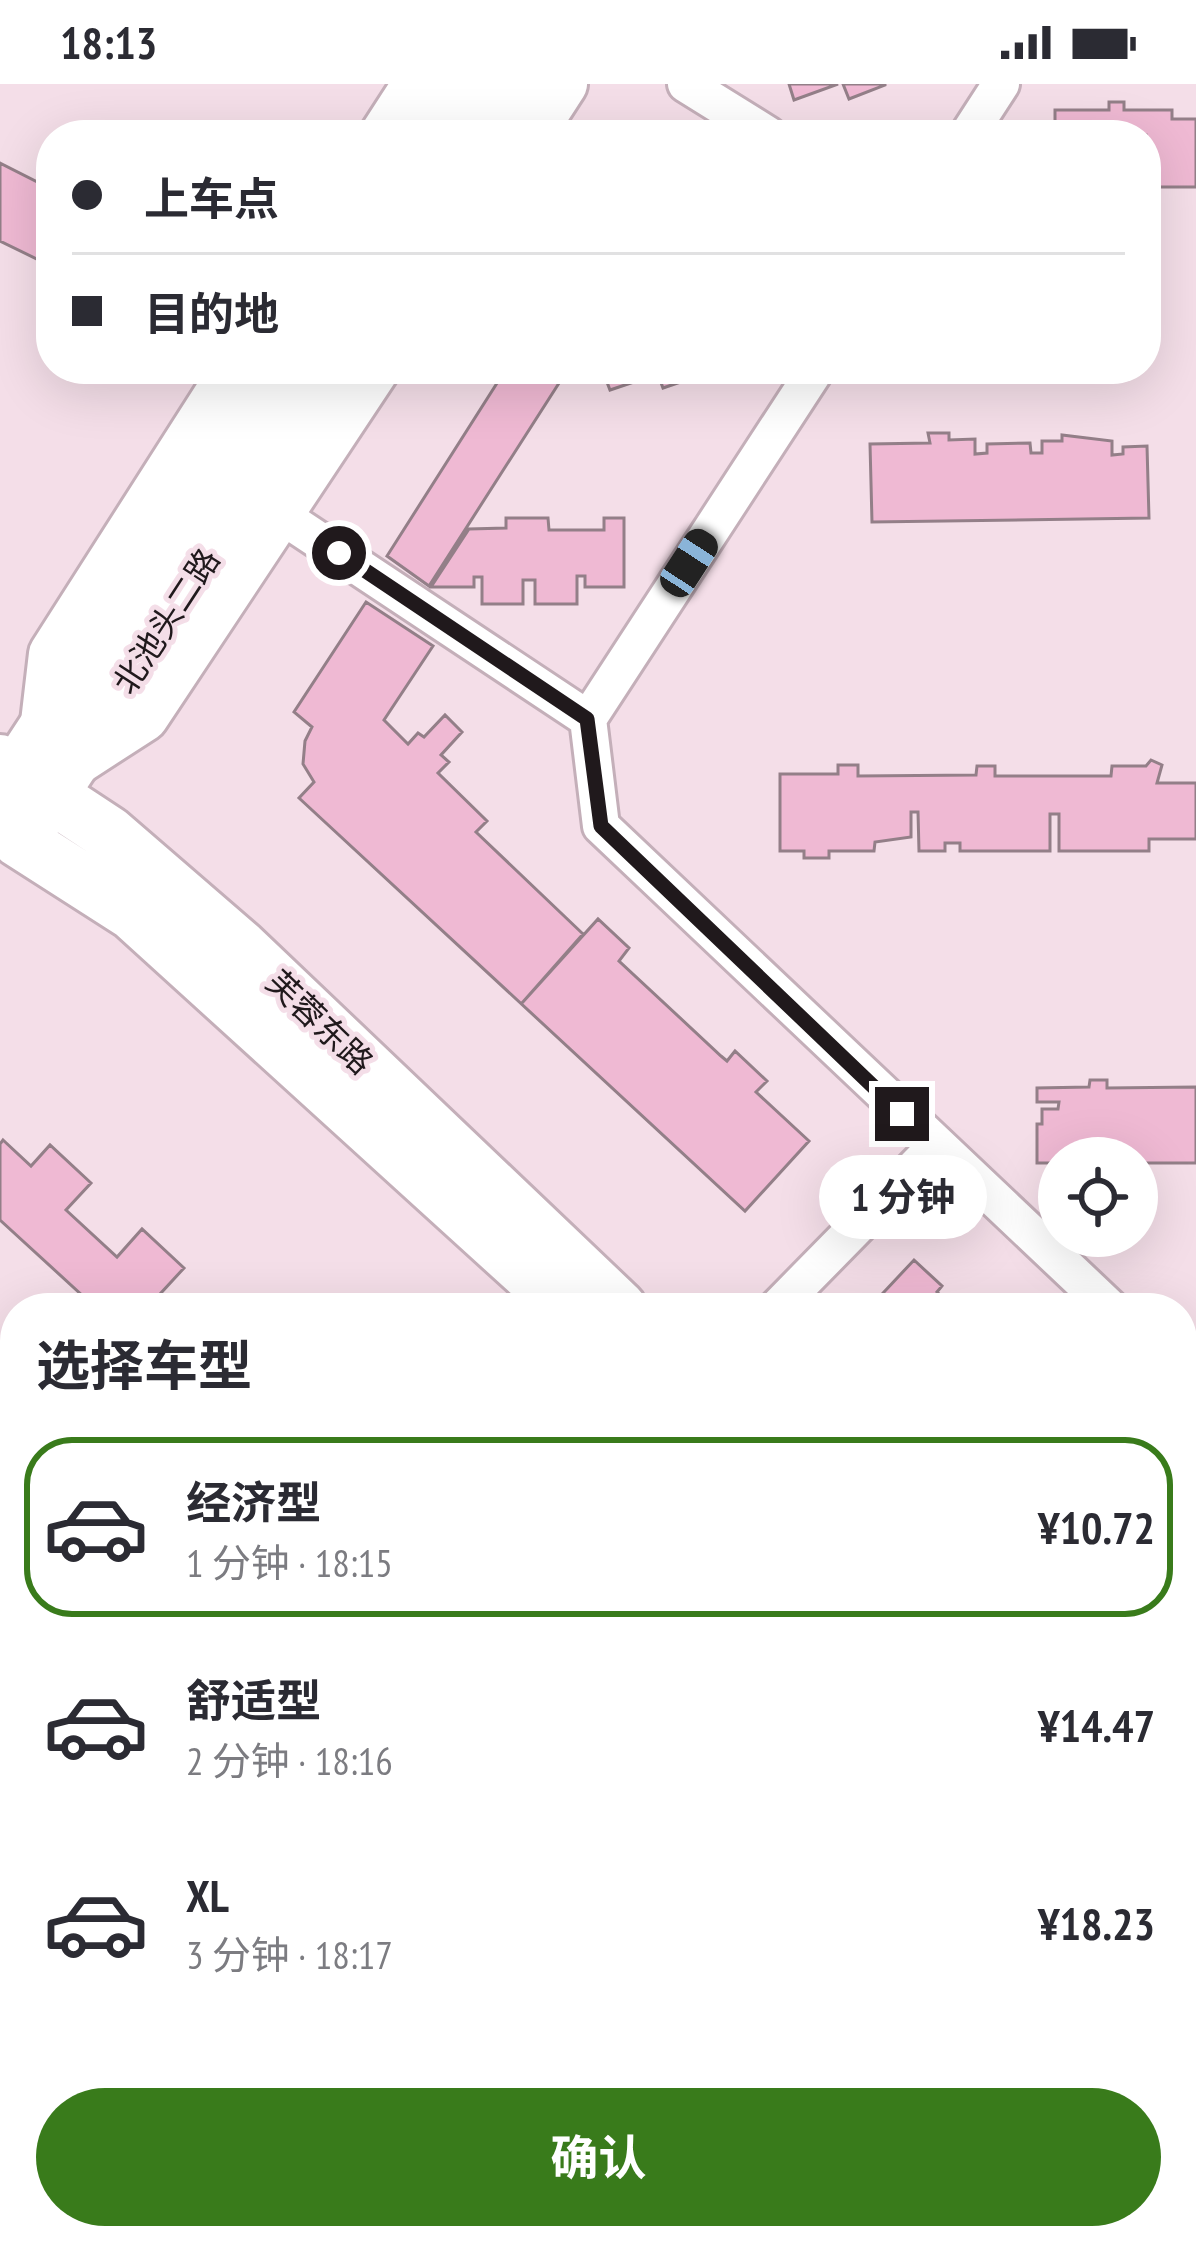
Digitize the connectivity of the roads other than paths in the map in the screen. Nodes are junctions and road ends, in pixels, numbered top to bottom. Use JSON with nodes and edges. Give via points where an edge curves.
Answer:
{"nodes":[{"id":1,"x":417,"y":84,"type":"edge"},
{"id":2,"x":466,"y":84,"type":"edge"},
{"id":3,"x":515,"y":84,"type":"edge"},
{"id":4,"x":563,"y":84,"type":"edge"},
{"id":5,"x":686,"y":84,"type":"edge"},
{"id":6,"x":1001,"y":84,"type":"edge"},
{"id":7,"x":394,"y":120,"type":"edge"},
{"id":8,"x":443,"y":120,"type":"edge"},
{"id":9,"x":492,"y":120,"type":"edge"},
{"id":10,"x":540,"y":120,"type":"edge"},
{"id":11,"x":744,"y":120,"type":"edge"},
{"id":12,"x":978,"y":120,"type":"edge"},
{"id":13,"x":225,"y":384,"type":"edge"},
{"id":14,"x":272,"y":384,"type":"edge"},
{"id":15,"x":319,"y":384,"type":"edge"},
{"id":16,"x":365,"y":384,"type":"edge"},
{"id":17,"x":806,"y":384,"type":"edge"},
{"id":18,"x":279,"y":514,"type":"junction"},
{"id":19,"x":587,"y":719,"type":"junction"},
{"id":20,"x":23,"y":793,"type":"edge"},
{"id":21,"x":936,"y":1146,"type":"junction"},
{"id":22,"x":551,"y":1293,"type":"edge"},
{"id":23,"x":603,"y":1293,"type":"edge"},
{"id":24,"x":792,"y":1293,"type":"edge"},
{"id":25,"x":1094,"y":1293,"type":"edge"}],
"edges":[{"from":1,"to":7,"type":"street"},
{"from":2,"to":8,"type":"main road"},
{"from":3,"to":9,"type":"main road"},
{"from":4,"to":10,"type":"street"},
{"from":5,"to":11,"type":"street"},
{"from":6,"to":12,"type":"street"},
{"from":13,"to":20,"type":"street","via":[[53,654]]},
{"from":14,"to":20,"type":"main road","name":"北池头二路"},
{"from":15,"to":20,"type":"main road","name":"北池头二路"},
{"from":16,"to":18,"type":"street"},
{"from":17,"to":19,"type":"street"},
{"from":18,"to":19,"type":"street"},
{"from":18,"to":20,"type":"street","via":[[144,717]]},
{"from":19,"to":21,"type":"street","via":[[601,826]]},
{"from":20,"to":22,"type":"main road","name":"芙蓉东路","via":[[133,913]]},
{"from":20,"to":23,"type":"main road","name":"芙蓉东路","via":[[108,833],[241,948]]},
{"from":21,"to":24,"type":"street"},
{"from":21,"to":25,"type":"street"}]}
